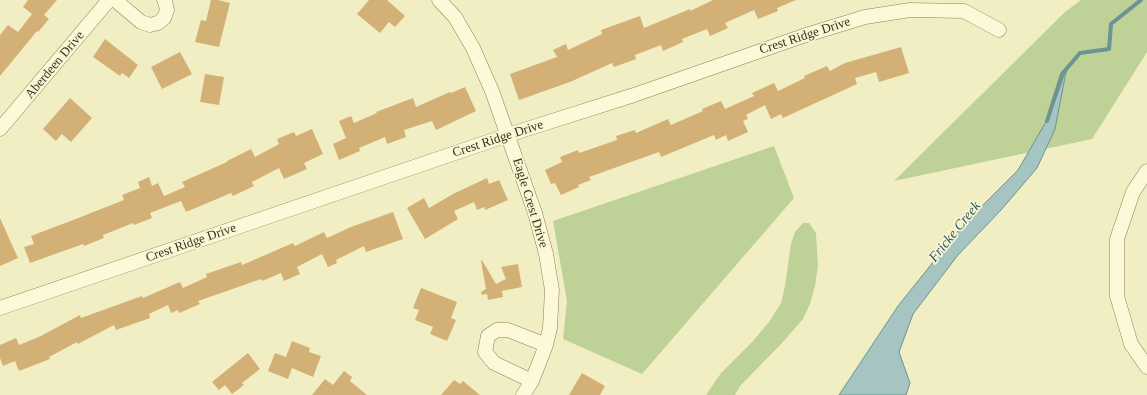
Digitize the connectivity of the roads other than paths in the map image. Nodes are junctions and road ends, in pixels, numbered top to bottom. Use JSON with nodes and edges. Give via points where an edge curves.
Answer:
{"nodes":[{"id":1,"x":109,"y":0,"type":"edge"},
{"id":2,"x":115,"y":0,"type":"edge"},
{"id":3,"x":164,"y":0,"type":"edge"},
{"id":4,"x":439,"y":0,"type":"edge"},
{"id":5,"x":998,"y":30,"type":"dead end"},
{"id":6,"x":0,"y":129,"type":"edge"},
{"id":7,"x":508,"y":135,"type":"junction"},
{"id":8,"x":1147,"y":171,"type":"edge"},
{"id":9,"x":0,"y":308,"type":"edge"},
{"id":10,"x":546,"y":345,"type":"junction"},
{"id":11,"x":1147,"y":368,"type":"edge"},
{"id":12,"x":532,"y":381,"type":"junction"},
{"id":13,"x":523,"y":395,"type":"edge"}],
"edges":[{"from":1,"to":6,"type":"street","name":"Aberdeen Drive"},
{"from":2,"to":3,"type":"street","via":[[141,22],[150,25],[164,18],[167,10]]},
{"from":4,"to":7,"type":"street","name":"Eagle Crest Drive","via":[[455,17],[473,48]]},
{"from":5,"to":7,"type":"street","name":"Crest Ridge Drive","via":[[964,11],[910,10],[865,17]]},
{"from":7,"to":9,"type":"street","name":"Crest Ridge Drive"},
{"from":7,"to":10,"type":"street","name":"Eagle Crest Drive","via":[[535,213],[547,261],[552,290],[550,328]]},
{"from":8,"to":11,"type":"street","via":[[1133,192],[1116,239],[1117,296],[1131,344]]},
{"from":10,"to":12,"type":"street","name":"Eagle Crest Drive"},
{"from":10,"to":12,"type":"street","via":[[508,330],[497,330],[488,336],[485,352],[494,363]]},
{"from":12,"to":13,"type":"street","name":"Eagle Crest Drive"}]}
